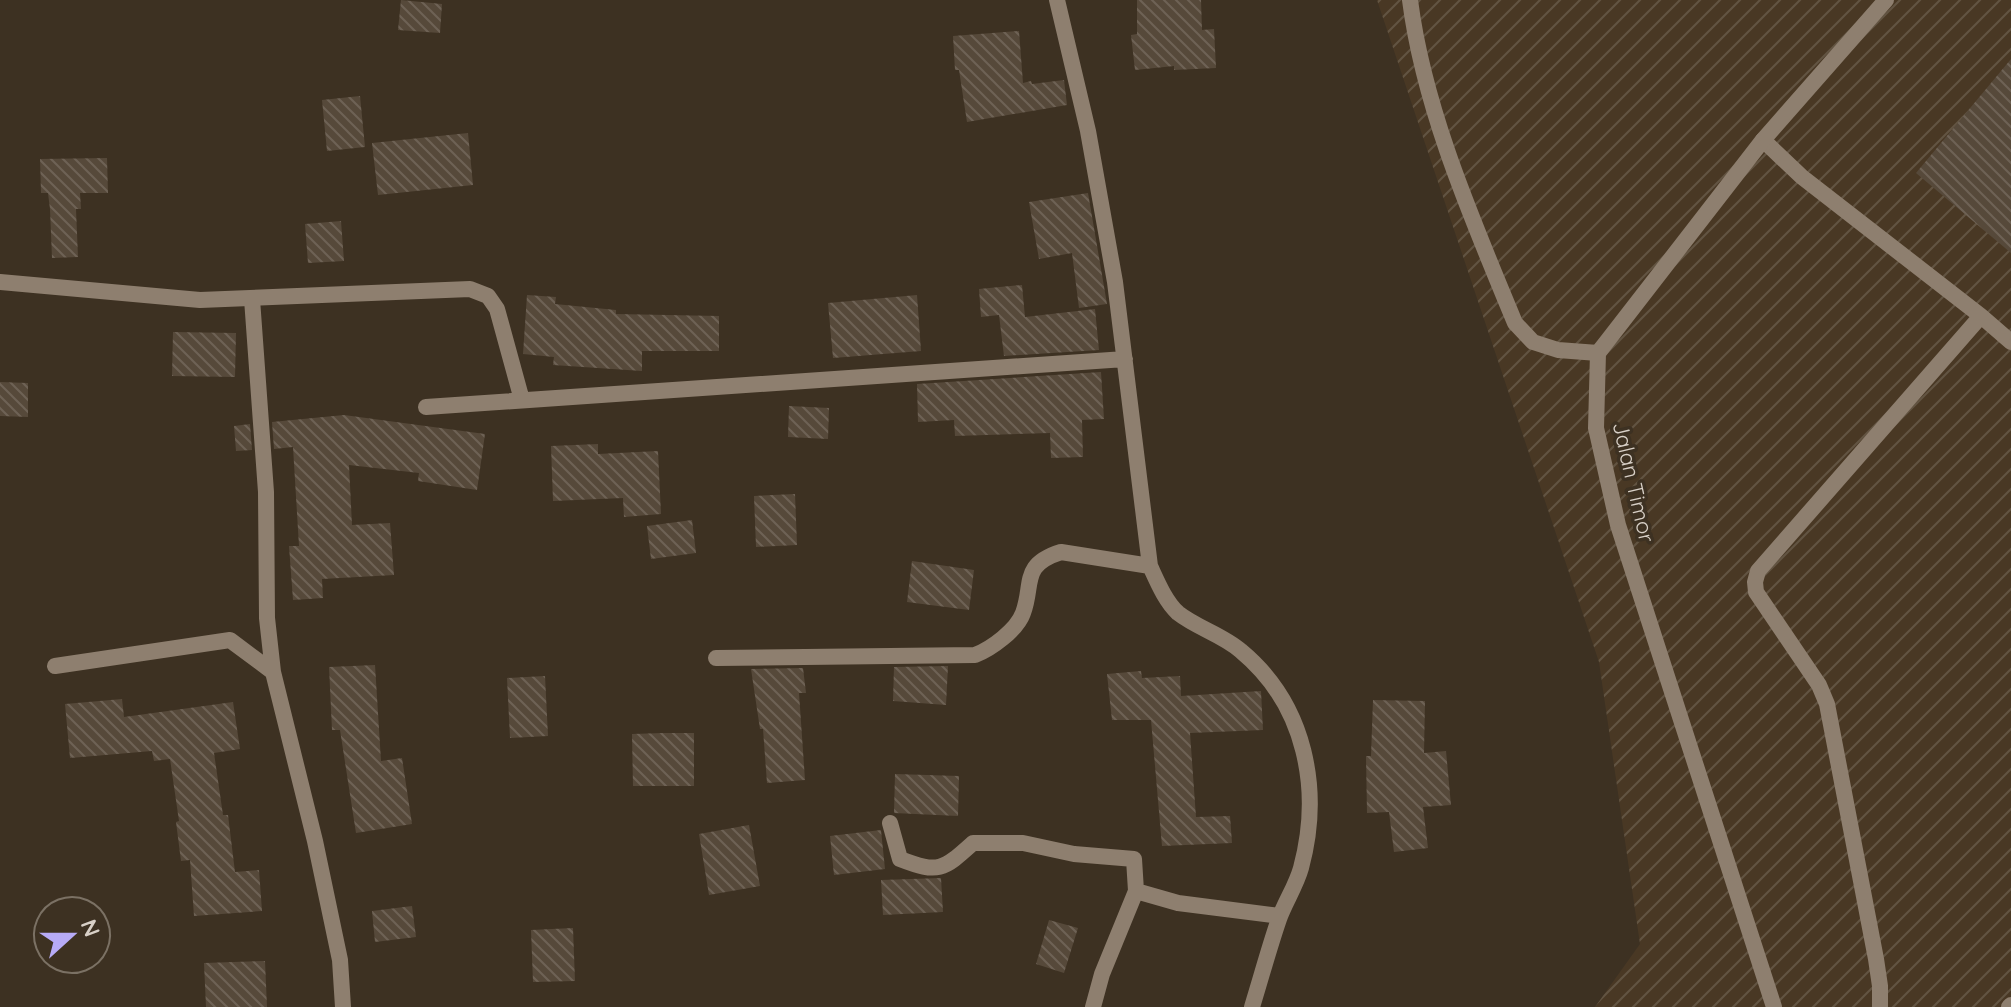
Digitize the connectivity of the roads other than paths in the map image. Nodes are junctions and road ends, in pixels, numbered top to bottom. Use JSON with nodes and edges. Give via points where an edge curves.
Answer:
{"nodes":[{"id":1,"x":1057,"y":0,"type":"edge"},
{"id":2,"x":1410,"y":0,"type":"edge"},
{"id":3,"x":1886,"y":0,"type":"edge"},
{"id":4,"x":1763,"y":140,"type":"junction"},
{"id":5,"x":0,"y":282,"type":"edge"},
{"id":6,"x":252,"y":299,"type":"junction"},
{"id":7,"x":1981,"y":316,"type":"junction"},
{"id":8,"x":2011,"y":342,"type":"edge"},
{"id":9,"x":1598,"y":353,"type":"junction"},
{"id":10,"x":1125,"y":359,"type":"junction"},
{"id":11,"x":522,"y":400,"type":"junction"},
{"id":12,"x":426,"y":407,"type":"dead end"},
{"id":13,"x":1150,"y":566,"type":"junction"},
{"id":14,"x":716,"y":658,"type":"dead end"},
{"id":15,"x":55,"y":666,"type":"dead end"},
{"id":16,"x":273,"y":672,"type":"junction"},
{"id":17,"x":890,"y":823,"type":"dead end"},
{"id":18,"x":1136,"y":891,"type":"junction"},
{"id":19,"x":1280,"y":916,"type":"junction"},
{"id":20,"x":343,"y":1007,"type":"edge"},
{"id":21,"x":1093,"y":1007,"type":"edge"},
{"id":22,"x":1252,"y":1007,"type":"edge"},
{"id":23,"x":1774,"y":1007,"type":"edge"},
{"id":24,"x":1880,"y":1007,"type":"edge"}],
"edges":[{"from":1,"to":10,"type":"street","via":[[1088,131]]},
{"from":2,"to":9,"type":"street","via":[[1442,133],[1515,323],[1533,342]]},
{"from":3,"to":4,"type":"street"},
{"from":4,"to":7,"type":"street","via":[[1802,177]]},
{"from":4,"to":9,"type":"street"},
{"from":5,"to":6,"type":"street","via":[[200,300]]},
{"from":6,"to":11,"type":"street","via":[[480,292],[497,309]]},
{"from":6,"to":16,"type":"street"},
{"from":7,"to":8,"type":"street"},
{"from":7,"to":24,"type":"street","via":[[1758,571],[1755,582],[1756,592],[1827,704],[1876,959]]},
{"from":9,"to":23,"type":"street","name":"Jalan Timor","via":[[1596,428],[1618,525]]},
{"from":10,"to":11,"type":"street"},
{"from":10,"to":13,"type":"street"},
{"from":11,"to":12,"type":"street"},
{"from":13,"to":14,"type":"street","via":[[1061,552],[1050,557],[1028,578],[1019,619],[975,655]]},
{"from":13,"to":19,"type":"street","via":[[1177,612],[1240,650],[1270,681],[1301,735],[1309,827],[1300,871]]},
{"from":15,"to":16,"type":"street","via":[[230,640]]},
{"from":16,"to":20,"type":"street","via":[[340,960]]},
{"from":17,"to":18,"type":"street","via":[[900,859],[926,869],[950,864],[973,843],[1023,843],[1134,859]]},
{"from":18,"to":19,"type":"street","via":[[1178,903]]},
{"from":18,"to":21,"type":"street"},
{"from":19,"to":22,"type":"street"}]}
